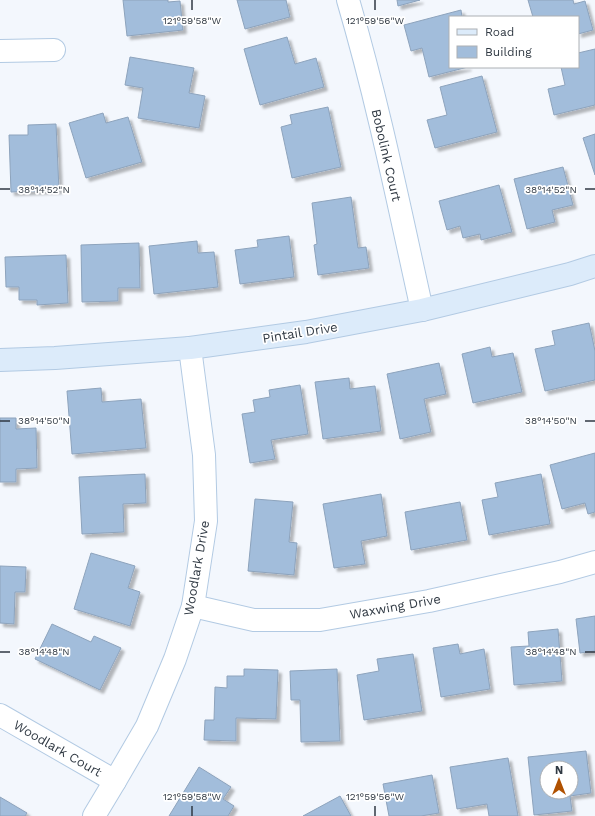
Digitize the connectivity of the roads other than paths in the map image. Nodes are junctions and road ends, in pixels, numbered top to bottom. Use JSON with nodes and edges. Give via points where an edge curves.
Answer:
{"nodes":[{"id":1,"x":348,"y":0,"type":"edge"},
{"id":2,"x":54,"y":50,"type":"dead end"},
{"id":3,"x":0,"y":51,"type":"edge"},
{"id":4,"x":595,"y":266,"type":"edge"},
{"id":5,"x":422,"y":310,"type":"junction"},
{"id":6,"x":190,"y":348,"type":"junction"},
{"id":7,"x":0,"y":360,"type":"edge"},
{"id":8,"x":595,"y":562,"type":"edge"},
{"id":9,"x":192,"y":606,"type":"junction"},
{"id":10,"x":0,"y":715,"type":"edge"},
{"id":11,"x":115,"y":781,"type":"junction"},
{"id":12,"x":94,"y":816,"type":"edge"}],
"edges":[{"from":1,"to":5,"type":"street","name":"Bobolink Court","via":[[378,112]]},
{"from":2,"to":3,"type":"street"},
{"from":4,"to":5,"type":"street","name":"Pintail Drive"},
{"from":5,"to":6,"type":"street","name":"Pintail Drive","via":[[306,332]]},
{"from":6,"to":7,"type":"street","name":"Pintail Drive"},
{"from":6,"to":9,"type":"street","name":"Woodlark Drive","via":[[204,455],[206,521]]},
{"from":8,"to":9,"type":"street","name":"Waxwing Drive","via":[[436,599],[320,620],[254,620]]},
{"from":9,"to":11,"type":"street","name":"Woodlark Drive","via":[[175,659],[147,726]]},
{"from":10,"to":11,"type":"street","name":"Woodlark Court"},
{"from":11,"to":12,"type":"street","name":"Woodlark Drive"}]}
